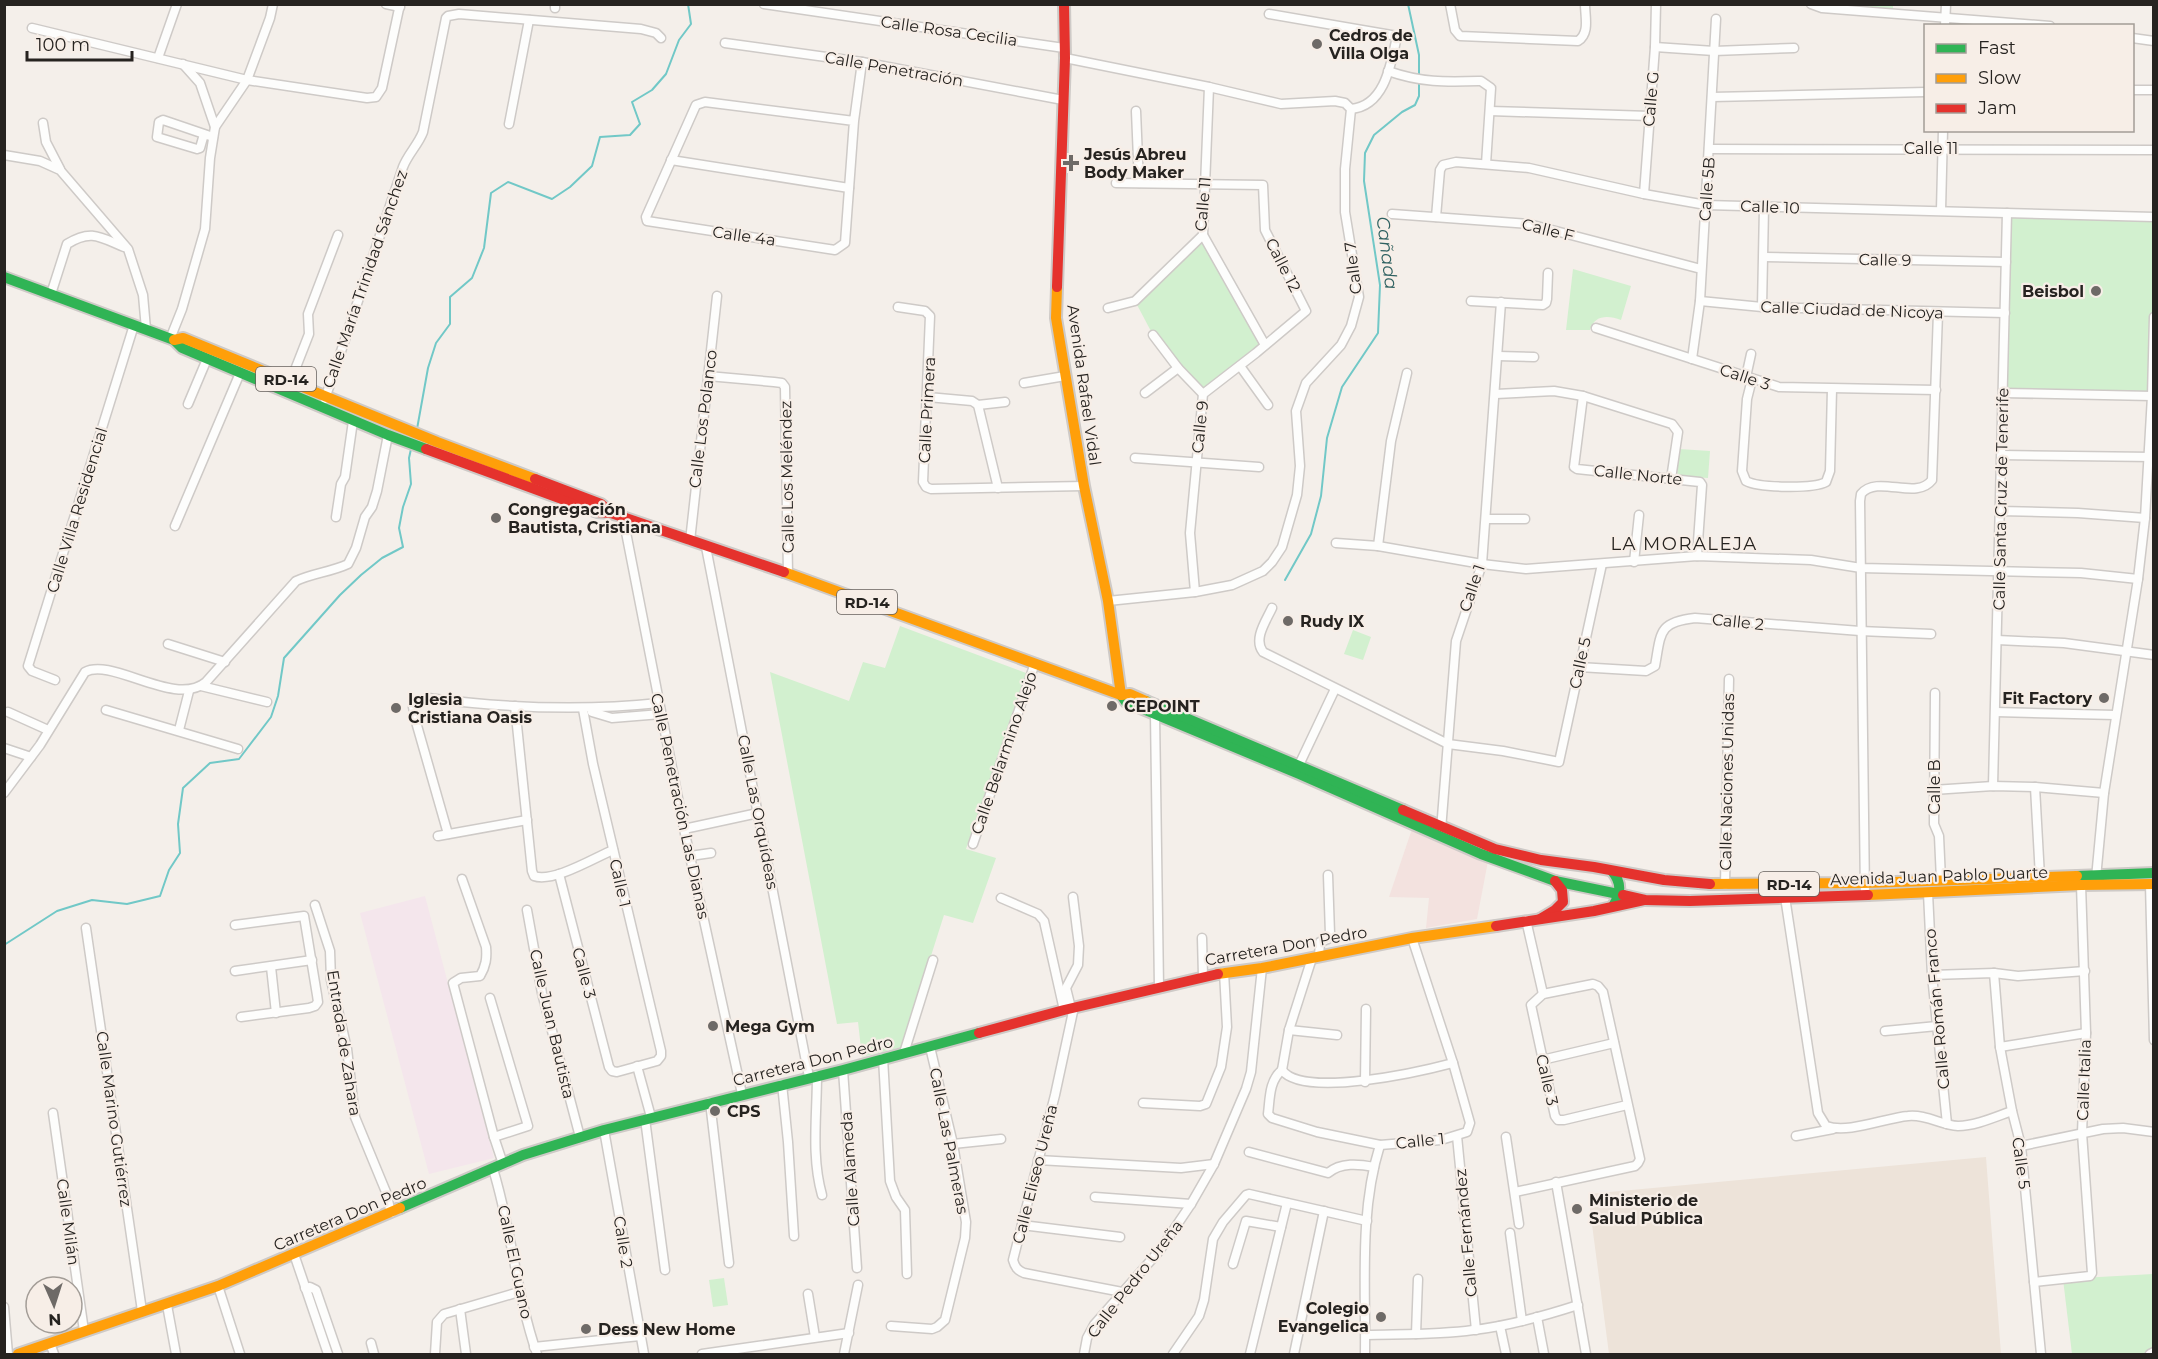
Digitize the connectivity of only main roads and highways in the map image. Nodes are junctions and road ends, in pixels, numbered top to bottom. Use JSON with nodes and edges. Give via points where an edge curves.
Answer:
{"nodes":[{"id":1,"x":1064,"y":4,"type":"edge"},
{"id":2,"x":4,"y":277,"type":"edge"},
{"id":3,"x":172,"y":340,"type":"junction"},
{"id":4,"x":435,"y":447,"type":"junction"},
{"id":5,"x":1121,"y":695,"type":"junction"},
{"id":6,"x":1299,"y":770,"type":"junction"},
{"id":7,"x":1483,"y":850,"type":"junction"},
{"id":8,"x":1594,"y":867,"type":"junction"},
{"id":9,"x":1612,"y":871,"type":"junction"},
{"id":10,"x":2154,"y":873,"type":"edge"},
{"id":11,"x":2096,"y":879,"type":"junction"},
{"id":12,"x":1555,"y":881,"type":"junction"},
{"id":13,"x":2152,"y":884,"type":"edge"},
{"id":14,"x":1574,"y":886,"type":"junction"},
{"id":15,"x":1620,"y":895,"type":"junction"},
{"id":16,"x":1644,"y":900,"type":"junction"},
{"id":17,"x":1563,"y":902,"type":"junction"},
{"id":18,"x":1613,"y":906,"type":"junction"},
{"id":19,"x":1540,"y":919,"type":"junction"},
{"id":20,"x":18,"y":1354,"type":"edge"}],
"edges":[{"from":1,"to":5,"type":"main road","name":"Avenida Rafael Vidal","via":[[1056,318],[1108,601]]},
{"from":2,"to":3,"type":"main road","number":"RD-14"},
{"from":3,"to":4,"type":"main road","number":"RD-14","via":[[182,348],[321,408],[391,436]]},
{"from":3,"to":4,"type":"main road","number":"RD-14","via":[[183,338],[291,380],[397,425]]},
{"from":4,"to":5,"type":"main road","number":"RD-14","via":[[597,512],[611,513],[788,574]]},
{"from":5,"to":6,"type":"main road","number":"RD-14","via":[[1139,697]]},
{"from":5,"to":6,"type":"main road","number":"RD-14","via":[[1126,702]]},
{"from":6,"to":7,"type":"main road","number":"RD-14"},
{"from":7,"to":8,"type":"main road","name":"Avenida Juan Pablo Duarte","number":"RD-14"},
{"from":7,"to":12,"type":"main road","name":"Avenida Juan Pablo Duarte","number":"RD-14"},
{"from":8,"to":9,"type":"main road","name":"Avenida Juan Pablo Duarte","number":"RD-14"},
{"from":8,"to":14,"type":"main road","via":[[1585,871]]},
{"from":9,"to":11,"type":"main road","name":"Avenida Juan Pablo Duarte","number":"RD-14","via":[[1725,885]]},
{"from":9,"to":15,"type":"main road","via":[[1620,881]]},
{"from":10,"to":11,"type":"main road","name":"Avenida Juan Pablo Duarte","number":"RD-14"},
{"from":11,"to":13,"type":"main road","name":"Avenida Juan Pablo Duarte","number":"RD-14"},
{"from":11,"to":16,"type":"main road","name":"Avenida Juan Pablo Duarte","number":"RD-14","via":[[2081,885],[1928,893]]},
{"from":12,"to":14,"type":"main road","name":"Avenida Juan Pablo Duarte","number":"RD-14"},
{"from":12,"to":17,"type":"main road","via":[[1562,890]]},
{"from":14,"to":15,"type":"main road","name":"Avenida Juan Pablo Duarte","number":"RD-14"},
{"from":14,"to":17,"type":"main road"},
{"from":15,"to":16,"type":"main road","name":"Avenida Juan Pablo Duarte","number":"RD-14"},
{"from":15,"to":18,"type":"main road"},
{"from":16,"to":18,"type":"main road","name":"Carretera Don Pedro"},
{"from":17,"to":19,"type":"main road"},
{"from":18,"to":19,"type":"main road","name":"Carretera Don Pedro"},
{"from":19,"to":20,"type":"main road","name":"Carretera Don Pedro","via":[[1203,976],[604,1130],[498,1166],[218,1286]]}]}
